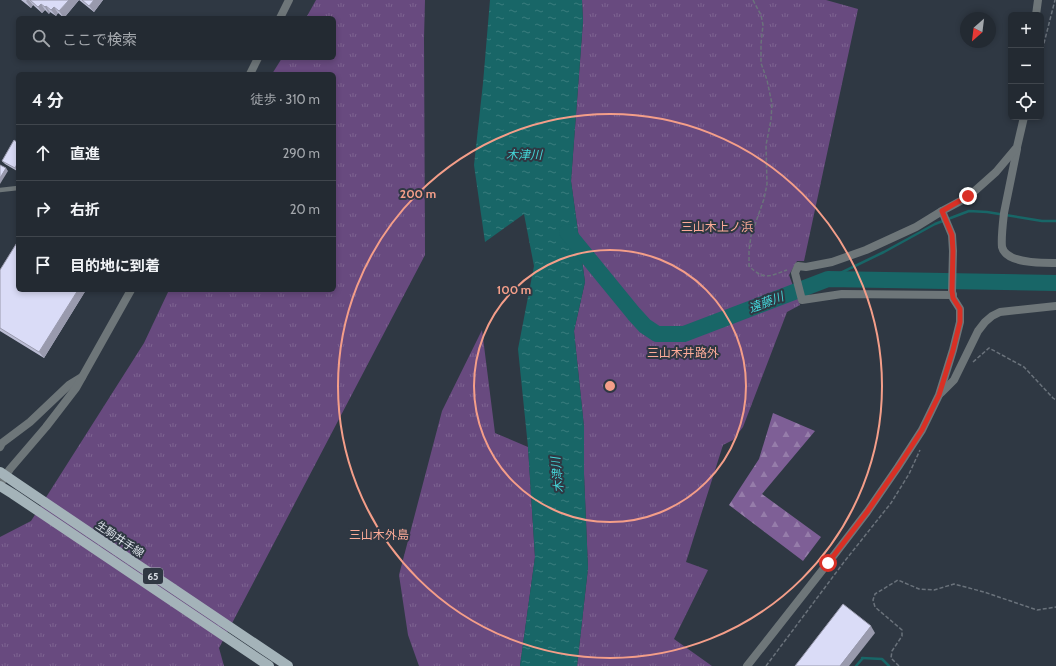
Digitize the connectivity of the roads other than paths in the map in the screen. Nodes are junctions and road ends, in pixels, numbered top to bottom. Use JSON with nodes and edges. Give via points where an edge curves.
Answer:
{"nodes":[{"id":1,"x":289,"y":0,"type":"edge"},
{"id":2,"x":1038,"y":0,"type":"edge"},
{"id":3,"x":1036,"y":12,"type":"edge"},
{"id":4,"x":281,"y":16,"type":"edge"},
{"id":5,"x":257,"y":60,"type":"edge"},
{"id":6,"x":251,"y":72,"type":"edge"},
{"id":7,"x":1023,"y":120,"type":"edge"},
{"id":8,"x":1017,"y":147,"type":"junction"},
{"id":9,"x":16,"y":188,"type":"edge"},
{"id":10,"x":0,"y":190,"type":"edge"},
{"id":11,"x":942,"y":211,"type":"junction"},
{"id":12,"x":1056,"y":264,"type":"edge"},
{"id":13,"x":130,"y":292,"type":"edge"},
{"id":14,"x":952,"y":295,"type":"junction"},
{"id":15,"x":1056,"y":306,"type":"edge"},
{"id":16,"x":82,"y":377,"type":"junction"},
{"id":17,"x":939,"y":395,"type":"junction"},
{"id":18,"x":0,"y":447,"type":"edge"},
{"id":19,"x":3,"y":474,"type":"edge"},
{"id":20,"x":0,"y":485,"type":"edge"},
{"id":21,"x":16,"y":490,"type":"junction"},
{"id":22,"x":269,"y":666,"type":"edge"},
{"id":23,"x":288,"y":666,"type":"edge"},
{"id":24,"x":747,"y":666,"type":"edge"}],
"edges":[{"from":1,"to":4,"type":"street"},
{"from":2,"to":3,"type":"street"},
{"from":5,"to":6,"type":"street"},
{"from":7,"to":8,"type":"street"},
{"from":8,"to":11,"type":"street","via":[[996,172],[968,196]]},
{"from":8,"to":12,"type":"street","via":[[1002,222],[1002,248],[1007,255],[1016,260]]},
{"from":9,"to":10,"type":"lane"},
{"from":11,"to":14,"type":"street","via":[[952,235]]},
{"from":11,"to":14,"type":"street","via":[[916,227],[866,250],[832,262],[798,266],[795,273],[802,300],[842,294]]},
{"from":13,"to":16,"type":"street"},
{"from":14,"to":17,"type":"street","via":[[960,309],[960,322]]},
{"from":15,"to":17,"type":"street","via":[[1000,312],[992,316],[978,331],[954,380]]},
{"from":16,"to":18,"type":"street","via":[[69,385]]},
{"from":16,"to":19,"type":"street","via":[[46,427]]},
{"from":17,"to":24,"type":"street","via":[[922,430],[867,512]]},
{"from":19,"to":20,"type":"street"},
{"from":19,"to":21,"type":"main road","name":"生駒井手線","number":"65"},
{"from":20,"to":21,"type":"main road","name":"生駒井手線","number":"65"},
{"from":21,"to":22,"type":"main road","name":"生駒井手線","number":"65"},
{"from":21,"to":23,"type":"main road","name":"生駒井手線","number":"65"}]}
